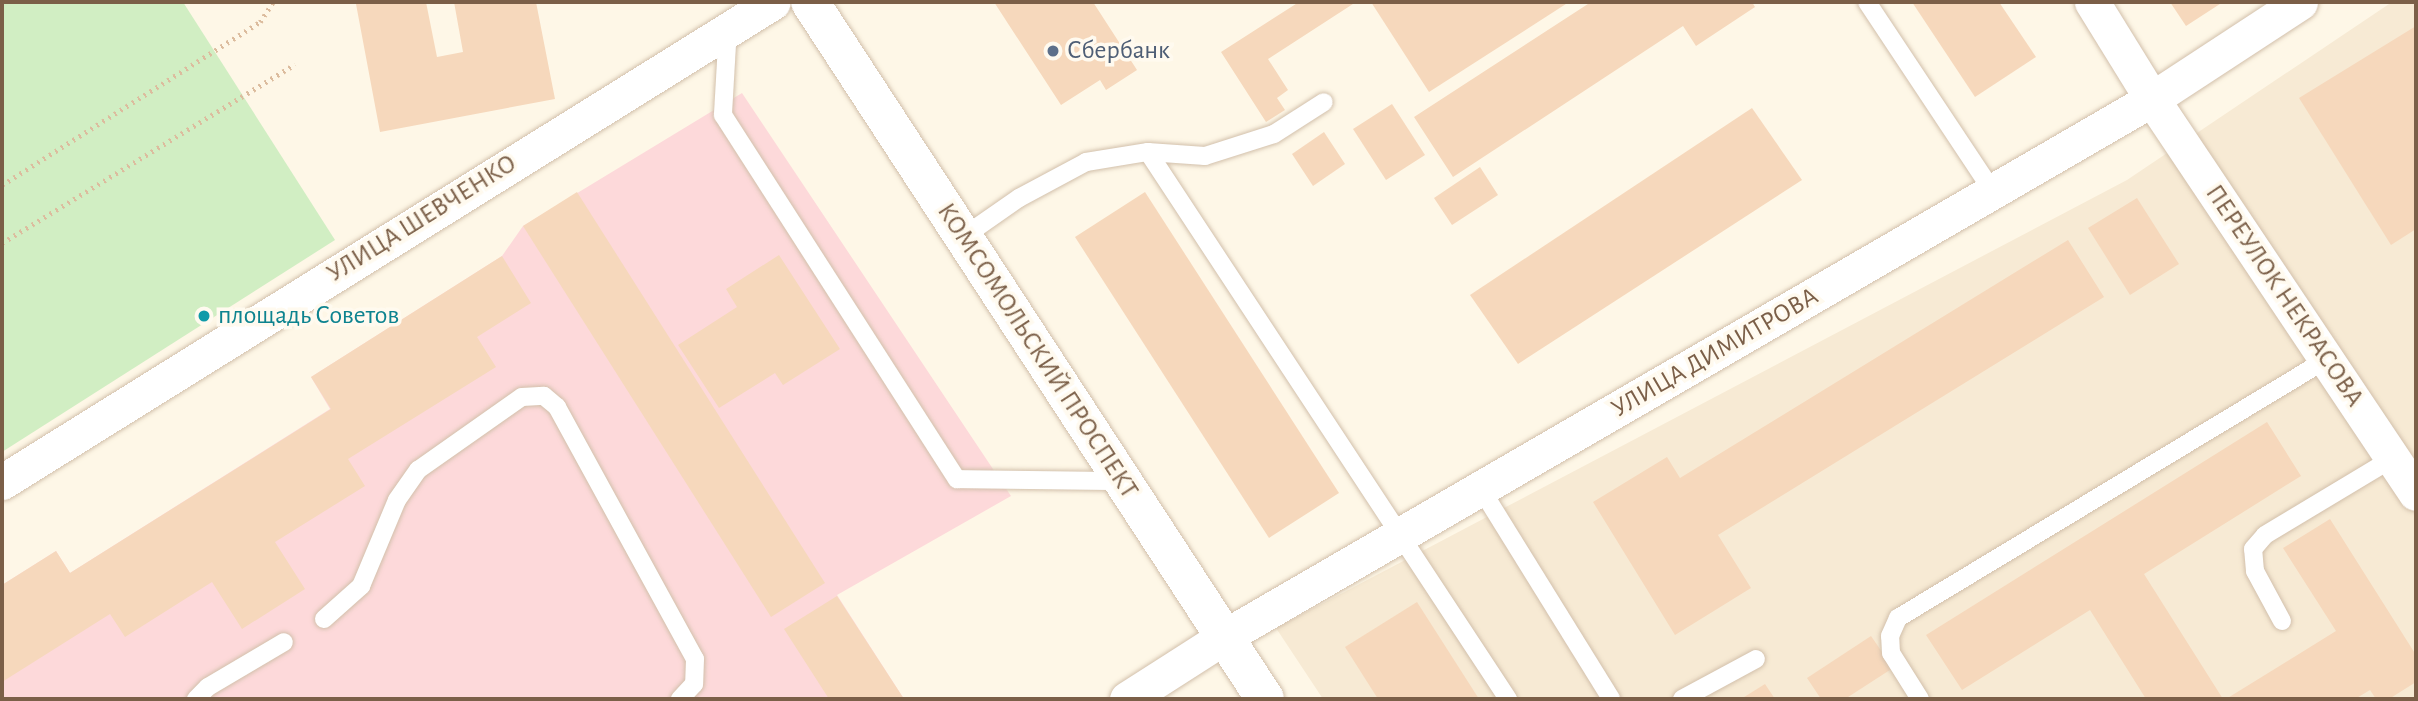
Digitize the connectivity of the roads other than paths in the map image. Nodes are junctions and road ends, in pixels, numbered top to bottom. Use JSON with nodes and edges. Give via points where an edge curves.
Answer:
{"nodes":[{"id":1,"x":773,"y":2,"type":"edge"},
{"id":2,"x":810,"y":2,"type":"edge"},
{"id":3,"x":1867,"y":2,"type":"edge"},
{"id":4,"x":2092,"y":2,"type":"edge"},
{"id":5,"x":2300,"y":2,"type":"edge"},
{"id":6,"x":728,"y":27,"type":"junction"},
{"id":7,"x":2152,"y":99,"type":"junction"},
{"id":8,"x":1324,"y":102,"type":"dead end"},
{"id":9,"x":1148,"y":152,"type":"junction"},
{"id":10,"x":1993,"y":192,"type":"junction"},
{"id":11,"x":963,"y":237,"type":"junction"},
{"id":12,"x":2327,"y":359,"type":"junction"},
{"id":13,"x":2393,"y":458,"type":"junction"},
{"id":14,"x":1122,"y":481,"type":"junction"},
{"id":15,"x":2,"y":482,"type":"edge"},
{"id":16,"x":1481,"y":489,"type":"junction"},
{"id":17,"x":2416,"y":494,"type":"edge"},
{"id":18,"x":1402,"y":537,"type":"junction"},
{"id":19,"x":324,"y":619,"type":"dead end"},
{"id":20,"x":2282,"y":621,"type":"dead end"},
{"id":21,"x":1224,"y":637,"type":"junction"},
{"id":22,"x":284,"y":642,"type":"dead end"},
{"id":23,"x":1756,"y":659,"type":"dead end"},
{"id":24,"x":196,"y":699,"type":"edge"},
{"id":25,"x":680,"y":699,"type":"edge"},
{"id":26,"x":1127,"y":699,"type":"edge"},
{"id":27,"x":1265,"y":699,"type":"edge"},
{"id":28,"x":1508,"y":699,"type":"edge"},
{"id":29,"x":1611,"y":699,"type":"edge"},
{"id":30,"x":1682,"y":699,"type":"edge"},
{"id":31,"x":1920,"y":699,"type":"edge"}],
"edges":[{"from":1,"to":6,"type":"street","name":"УЛИЦА ШЕВЧЕНКО"},
{"from":2,"to":11,"type":"main road","name":"КОМСОМОЛЬСКИЙ ПРОСПЕКТ"},
{"from":3,"to":10,"type":"lane"},
{"from":4,"to":7,"type":"street","name":"ПЕРЕУЛОК НЕКРАСОВА"},
{"from":5,"to":7,"type":"street","name":"УЛИЦА ДИМИТРОВА"},
{"from":6,"to":14,"type":"lane","via":[[723,115],[957,479]]},
{"from":6,"to":15,"type":"street","name":"УЛИЦА ШЕВЧЕНКО"},
{"from":7,"to":10,"type":"street","name":"УЛИЦА ДИМИТРОВА"},
{"from":7,"to":12,"type":"street","name":"ПЕРЕУЛОК НЕКРАСОВА"},
{"from":8,"to":9,"type":"lane","via":[[1274,134],[1205,156]]},
{"from":9,"to":11,"type":"lane","via":[[1086,162],[1019,198]]},
{"from":9,"to":18,"type":"lane"},
{"from":10,"to":16,"type":"street","name":"УЛИЦА ДИМИТРОВА"},
{"from":11,"to":14,"type":"main road","name":"КОМСОМОЛЬСКИЙ ПРОСПЕКТ"},
{"from":12,"to":13,"type":"street","name":"ПЕРЕУЛОК НЕКРАСОВА"},
{"from":12,"to":31,"type":"lane","via":[[1898,618],[1890,636],[1891,653]]},
{"from":13,"to":17,"type":"street","name":"ПЕРЕУЛОК НЕКРАСОВА"},
{"from":13,"to":20,"type":"lane","via":[[2265,535],[2253,549],[2255,571]]},
{"from":14,"to":21,"type":"main road","name":"КОМСОМОЛЬСКИЙ ПРОСПЕКТ"},
{"from":16,"to":18,"type":"street","name":"УЛИЦА ДИМИТРОВА"},
{"from":16,"to":29,"type":"lane"},
{"from":18,"to":21,"type":"street","name":"УЛИЦА ДИМИТРОВА"},
{"from":18,"to":28,"type":"lane"},
{"from":19,"to":25,"type":"lane","via":[[361,586],[397,500],[418,470],[522,397],[544,396],[557,407],[695,659],[694,684]]},
{"from":21,"to":26,"type":"street","name":"УЛИЦА ДИМИТРОВА"},
{"from":21,"to":27,"type":"main road","name":"КОМСОМОЛЬСКИЙ ПРОСПЕКТ"},
{"from":22,"to":24,"type":"lane","via":[[208,687]]},
{"from":23,"to":30,"type":"lane"}]}
